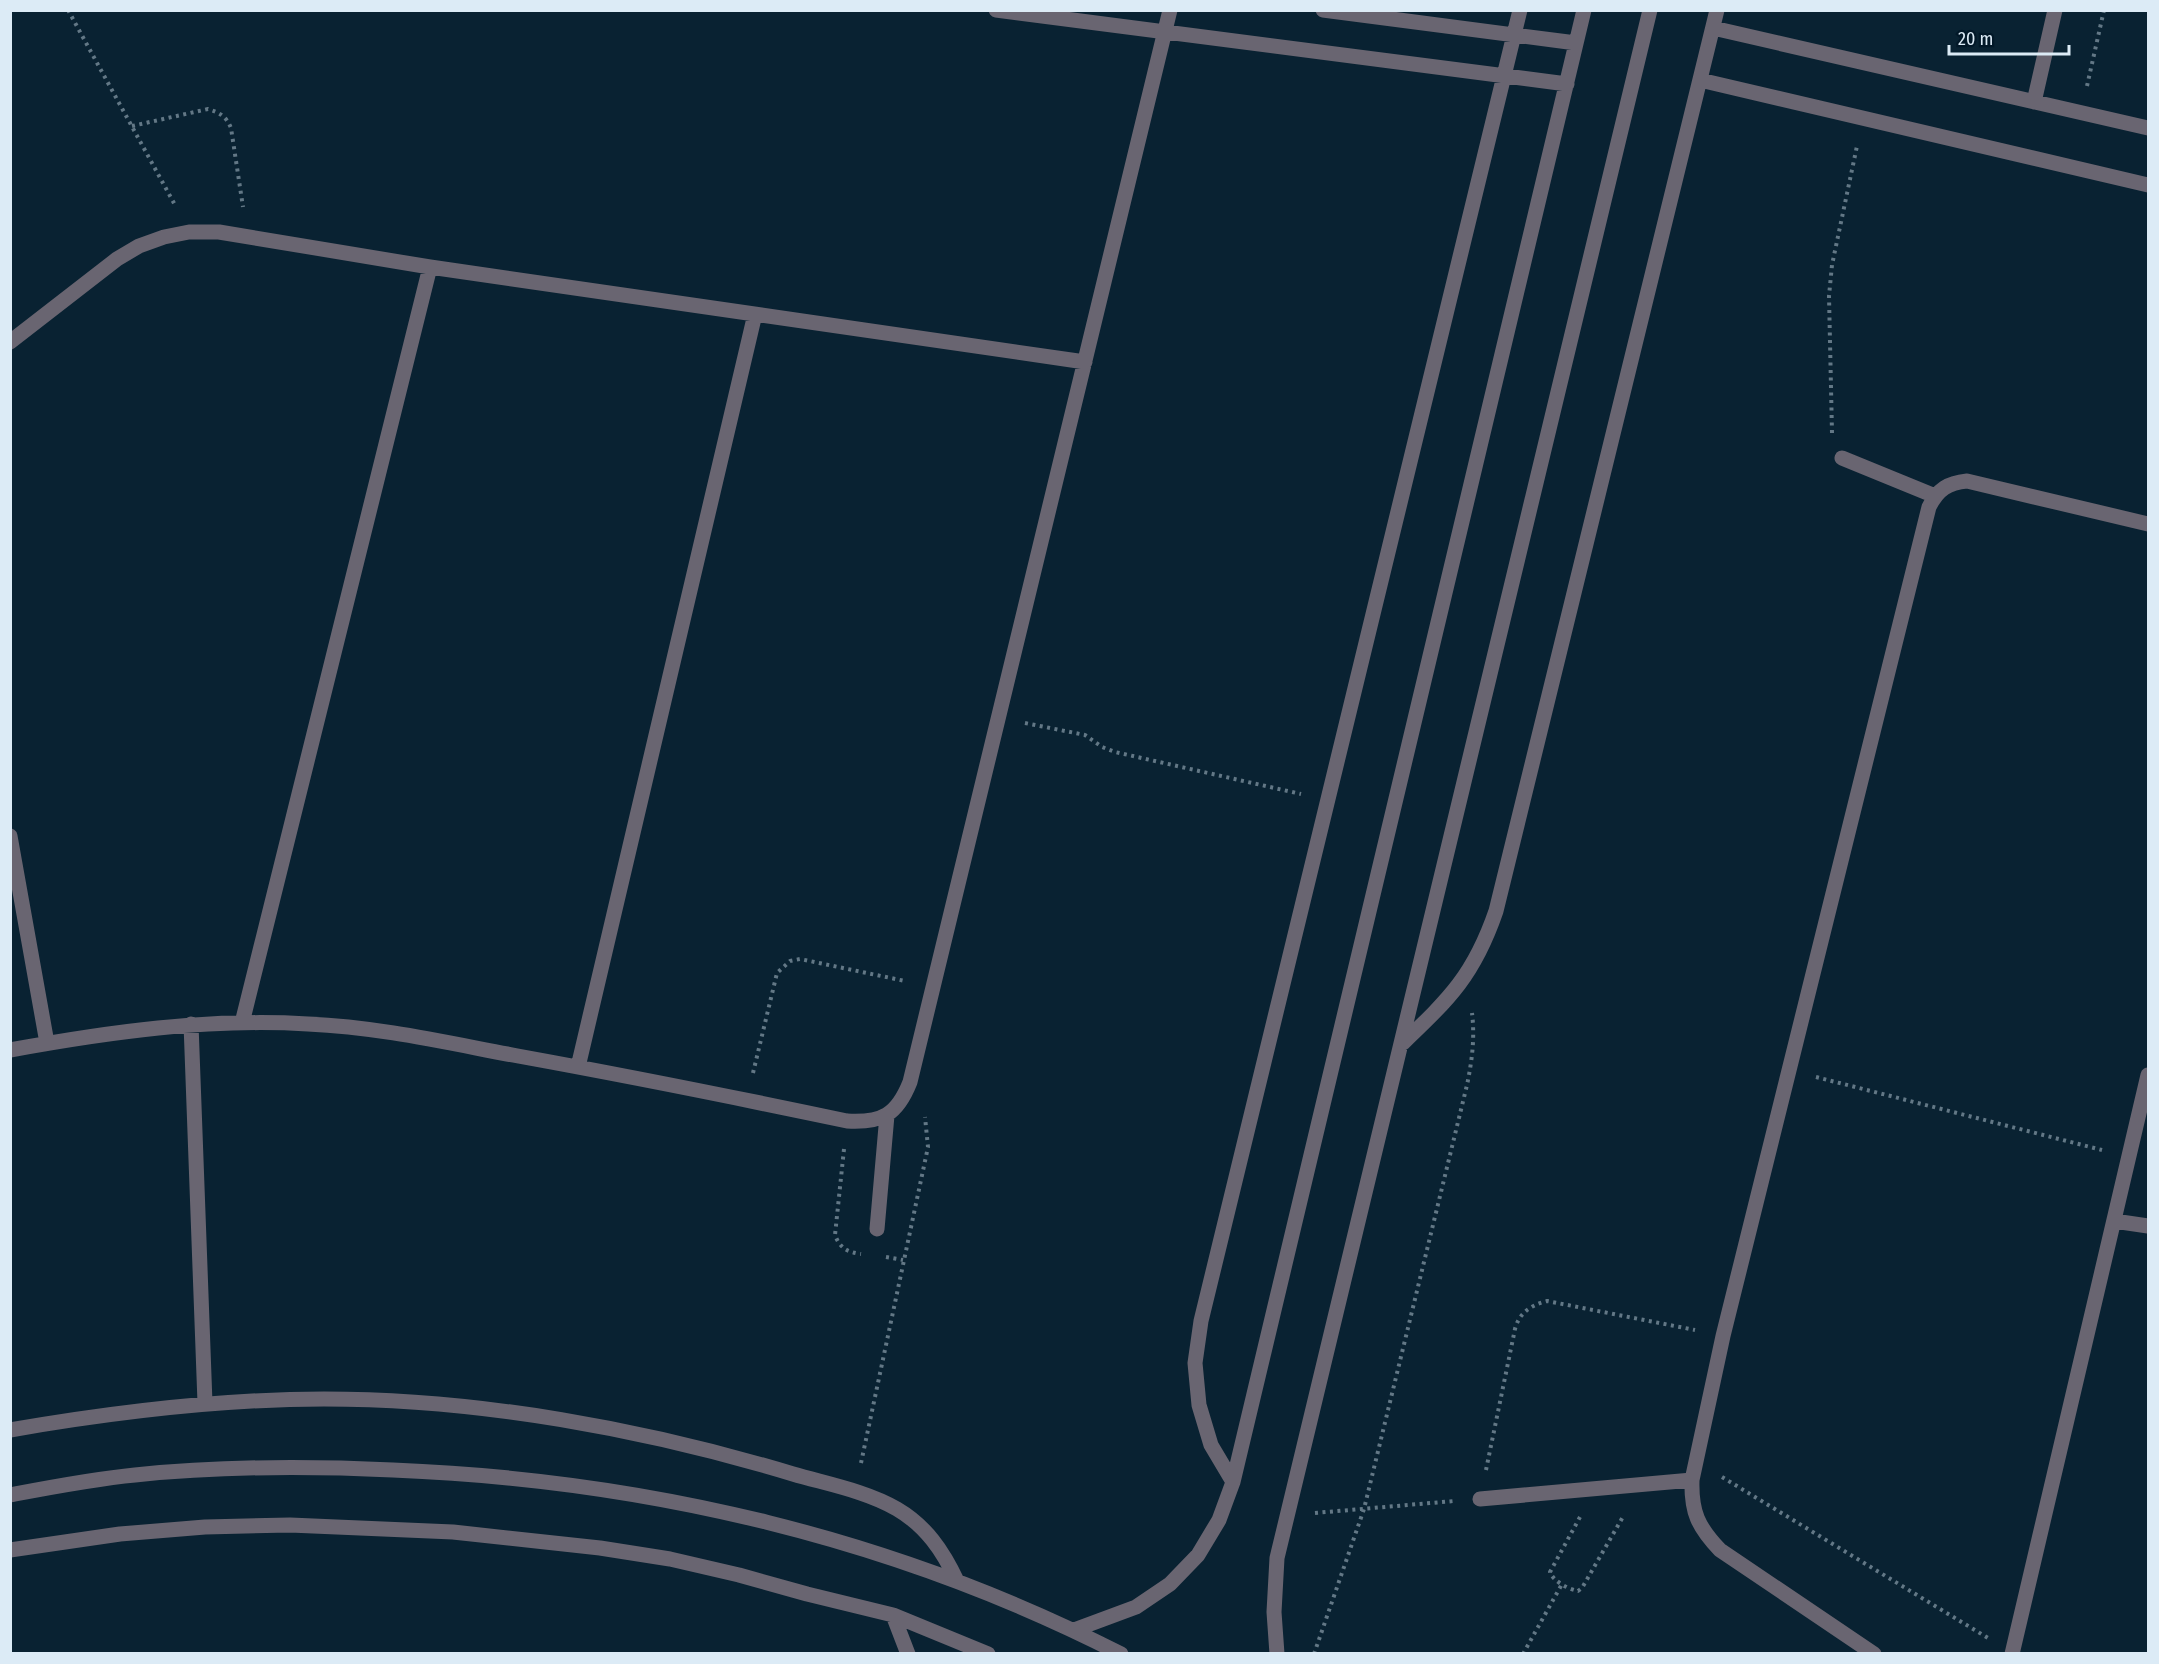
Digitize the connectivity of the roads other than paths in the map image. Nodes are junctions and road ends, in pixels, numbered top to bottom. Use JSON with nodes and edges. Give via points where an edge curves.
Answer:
{"nodes":[{"id":1,"x":996,"y":10,"type":"edge"},
{"id":2,"x":1170,"y":10,"type":"edge"},
{"id":3,"x":1323,"y":10,"type":"edge"},
{"id":4,"x":1520,"y":10,"type":"edge"},
{"id":5,"x":1584,"y":10,"type":"edge"},
{"id":6,"x":1650,"y":10,"type":"edge"},
{"id":7,"x":1717,"y":10,"type":"edge"},
{"id":8,"x":2055,"y":10,"type":"edge"},
{"id":9,"x":1713,"y":28,"type":"junction"},
{"id":10,"x":1164,"y":32,"type":"junction"},
{"id":11,"x":1514,"y":35,"type":"junction"},
{"id":12,"x":1576,"y":43,"type":"junction"},
{"id":13,"x":1505,"y":76,"type":"junction"},
{"id":14,"x":1700,"y":80,"type":"junction"},
{"id":15,"x":1568,"y":84,"type":"junction"},
{"id":16,"x":2034,"y":102,"type":"junction"},
{"id":17,"x":2148,"y":128,"type":"edge"},
{"id":18,"x":2148,"y":185,"type":"edge"},
{"id":19,"x":430,"y":267,"type":"junction"},
{"id":20,"x":755,"y":314,"type":"junction"},
{"id":21,"x":10,"y":342,"type":"edge"},
{"id":22,"x":1085,"y":362,"type":"junction"},
{"id":23,"x":1842,"y":458,"type":"road end"},
{"id":24,"x":1935,"y":496,"type":"junction"},
{"id":25,"x":2148,"y":524,"type":"edge"},
{"id":26,"x":10,"y":836,"type":"edge"},
{"id":27,"x":242,"y":1023,"type":"junction"},
{"id":28,"x":191,"y":1024,"type":"junction"},
{"id":29,"x":47,"y":1043,"type":"junction"},
{"id":30,"x":1402,"y":1043,"type":"junction"},
{"id":31,"x":10,"y":1050,"type":"edge"},
{"id":32,"x":578,"y":1067,"type":"junction"},
{"id":33,"x":2148,"y":1075,"type":"edge"},
{"id":34,"x":887,"y":1115,"type":"junction"},
{"id":35,"x":2114,"y":1221,"type":"junction"},
{"id":36,"x":2148,"y":1226,"type":"edge"},
{"id":37,"x":877,"y":1229,"type":"dead end"},
{"id":38,"x":205,"y":1403,"type":"junction"},
{"id":39,"x":10,"y":1430,"type":"edge"},
{"id":40,"x":1692,"y":1480,"type":"junction"},
{"id":41,"x":1233,"y":1482,"type":"junction"},
{"id":42,"x":10,"y":1495,"type":"edge"},
{"id":43,"x":1480,"y":1499,"type":"road end"},
{"id":44,"x":10,"y":1550,"type":"edge"},
{"id":45,"x":957,"y":1581,"type":"junction"},
{"id":46,"x":892,"y":1615,"type":"junction"},
{"id":47,"x":1074,"y":1630,"type":"junction"},
{"id":48,"x":908,"y":1653,"type":"edge"},
{"id":49,"x":988,"y":1653,"type":"edge"},
{"id":50,"x":1121,"y":1653,"type":"edge"},
{"id":51,"x":1277,"y":1653,"type":"edge"},
{"id":52,"x":1874,"y":1653,"type":"edge"},
{"id":53,"x":2012,"y":1653,"type":"edge"}],
"edges":[{"from":1,"to":10,"type":"street"},
{"from":2,"to":10,"type":"street"},
{"from":3,"to":11,"type":"street"},
{"from":4,"to":11,"type":"street"},
{"from":5,"to":12,"type":"street"},
{"from":6,"to":30,"type":"street"},
{"from":7,"to":9,"type":"street"},
{"from":8,"to":16,"type":"street"},
{"from":9,"to":14,"type":"street"},
{"from":9,"to":16,"type":"street"},
{"from":10,"to":13,"type":"street"},
{"from":10,"to":22,"type":"street"},
{"from":11,"to":12,"type":"street"},
{"from":11,"to":13,"type":"street"},
{"from":12,"to":15,"type":"street"},
{"from":13,"to":15,"type":"street"},
{"from":13,"to":41,"type":"street","via":[[1201,1321],[1195,1363],[1199,1406],[1211,1445]]},
{"from":14,"to":18,"type":"street"},
{"from":14,"to":30,"type":"street","via":[[1496,911],[1464,980]]},
{"from":15,"to":41,"type":"street"},
{"from":16,"to":17,"type":"street"},
{"from":19,"to":20,"type":"street"},
{"from":19,"to":21,"type":"street","via":[[219,232],[189,232],[139,246]]},
{"from":19,"to":27,"type":"street"},
{"from":20,"to":22,"type":"street"},
{"from":20,"to":32,"type":"street"},
{"from":22,"to":34,"type":"street","via":[[910,1082],[902,1101]]},
{"from":23,"to":24,"type":"street"},
{"from":24,"to":25,"type":"street","via":[[1943,487],[1967,481]]},
{"from":24,"to":40,"type":"street","via":[[1929,507],[1723,1336]]},
{"from":26,"to":29,"type":"street"},
{"from":27,"to":28,"type":"street"},
{"from":27,"to":32,"type":"street","via":[[372,1029]]},
{"from":28,"to":29,"type":"street"},
{"from":28,"to":38,"type":"street"},
{"from":29,"to":31,"type":"street"},
{"from":30,"to":51,"type":"street","via":[[1277,1558]]},
{"from":32,"to":34,"type":"street","via":[[847,1121],[868,1122]]},
{"from":33,"to":35,"type":"street"},
{"from":34,"to":37,"type":"street"},
{"from":35,"to":36,"type":"street"},
{"from":35,"to":53,"type":"street"},
{"from":38,"to":39,"type":"street"},
{"from":38,"to":45,"type":"street","via":[[336,1400],[450,1405],[575,1422],[742,1458],[896,1509],[934,1541]]},
{"from":40,"to":43,"type":"street"},
{"from":40,"to":52,"type":"street","via":[[1696,1519],[1720,1550]]},
{"from":41,"to":47,"type":"street","via":[[1219,1520],[1198,1555],[1170,1584],[1136,1607]]},
{"from":42,"to":45,"type":"street","via":[[134,1475],[235,1468],[445,1472],[549,1482],[731,1512],[864,1548]]},
{"from":44,"to":46,"type":"street","via":[[120,1534],[205,1527],[290,1525],[453,1532],[670,1559]]},
{"from":45,"to":47,"type":"street"},
{"from":46,"to":48,"type":"street"},
{"from":46,"to":49,"type":"street"},
{"from":47,"to":50,"type":"street"}]}
